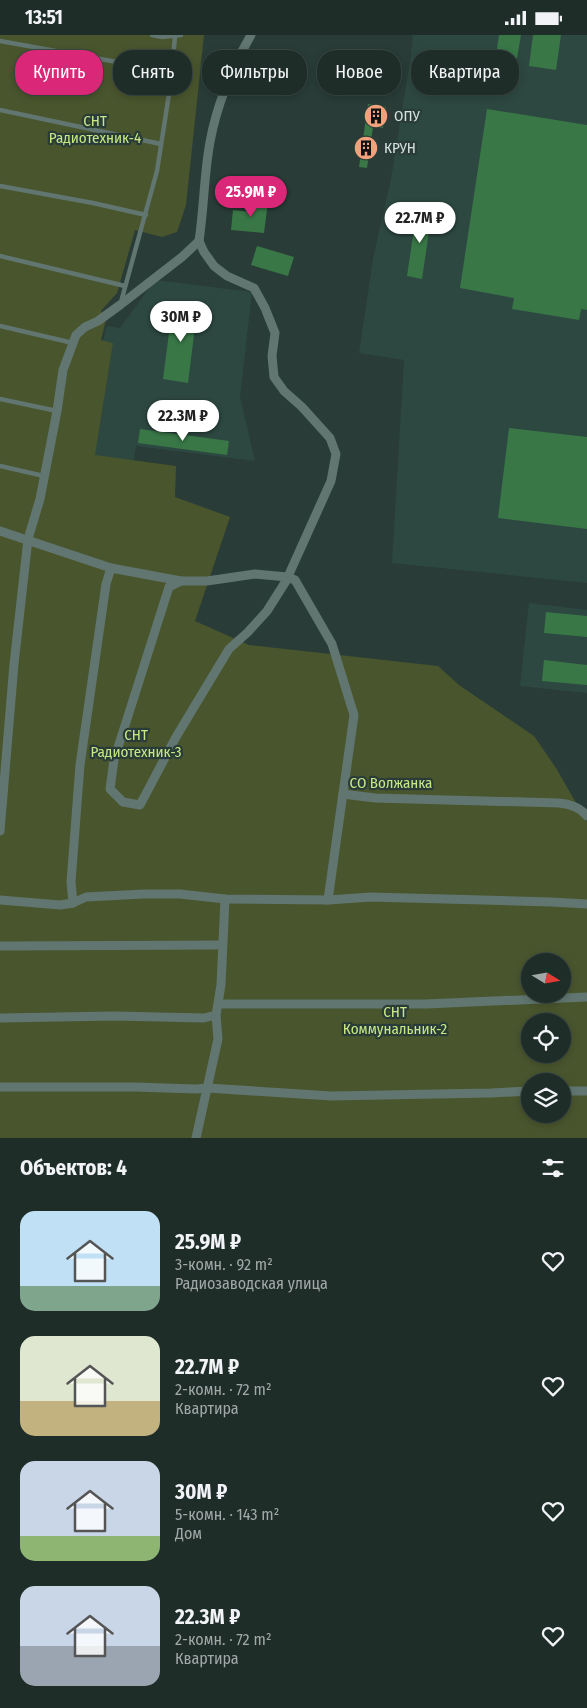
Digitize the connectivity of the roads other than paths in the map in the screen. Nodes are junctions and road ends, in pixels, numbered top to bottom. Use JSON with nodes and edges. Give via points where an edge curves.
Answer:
{"nodes":[{"id":1,"x":152,"y":35,"type":"edge"},
{"id":2,"x":175,"y":35,"type":"edge"},
{"id":3,"x":181,"y":35,"type":"edge"},
{"id":4,"x":251,"y":35,"type":"edge"},
{"id":5,"x":0,"y":41,"type":"edge"},
{"id":6,"x":174,"y":50,"type":"edge"},
{"id":7,"x":113,"y":61,"type":"edge"},
{"id":8,"x":168,"y":95,"type":"edge"},
{"id":9,"x":0,"y":110,"type":"edge"},
{"id":10,"x":161,"y":144,"type":"junction"},
{"id":11,"x":0,"y":186,"type":"edge"},
{"id":12,"x":146,"y":215,"type":"junction"},
{"id":13,"x":198,"y":241,"type":"junction"},
{"id":14,"x":0,"y":255,"type":"edge"},
{"id":15,"x":125,"y":286,"type":"junction"},
{"id":16,"x":120,"y":305,"type":"junction"},
{"id":17,"x":0,"y":326,"type":"edge"},
{"id":18,"x":73,"y":343,"type":"junction"},
{"id":19,"x":0,"y":399,"type":"edge"},
{"id":20,"x":57,"y":411,"type":"junction"},
{"id":21,"x":0,"y":466,"type":"edge"},
{"id":22,"x":44,"y":476,"type":"junction"},
{"id":23,"x":0,"y":531,"type":"edge"},
{"id":24,"x":28,"y":539,"type":"junction"},
{"id":25,"x":111,"y":568,"type":"junction"},
{"id":26,"x":287,"y":577,"type":"junction"},
{"id":27,"x":180,"y":581,"type":"junction"},
{"id":28,"x":344,"y":794,"type":"junction"},
{"id":29,"x":587,"y":817,"type":"edge"},
{"id":30,"x":0,"y":831,"type":"edge"},
{"id":31,"x":225,"y":899,"type":"junction"},
{"id":32,"x":0,"y":900,"type":"edge"},
{"id":33,"x":328,"y":900,"type":"junction"},
{"id":34,"x":73,"y":903,"type":"junction"},
{"id":35,"x":587,"y":904,"type":"edge"},
{"id":36,"x":222,"y":945,"type":"junction"},
{"id":37,"x":0,"y":946,"type":"edge"},
{"id":38,"x":587,"y":997,"type":"edge"},
{"id":39,"x":219,"y":1004,"type":"junction"},
{"id":40,"x":216,"y":1015,"type":"junction"},
{"id":41,"x":0,"y":1018,"type":"edge"},
{"id":42,"x":0,"y":1087,"type":"edge"},
{"id":43,"x":208,"y":1088,"type":"junction"},
{"id":44,"x":521,"y":1091,"type":"edge"},
{"id":45,"x":571,"y":1091,"type":"edge"},
{"id":46,"x":587,"y":1091,"type":"edge"},
{"id":47,"x":196,"y":1138,"type":"edge"}],
"edges":[{"from":1,"to":2,"type":"lane"},
{"from":2,"to":3,"type":"lane"},
{"from":2,"to":6,"type":"lane"},
{"from":4,"to":13,"type":"street","via":[[225,88],[210,142]]},
{"from":5,"to":7,"type":"lane"},
{"from":8,"to":10,"type":"lane"},
{"from":9,"to":10,"type":"lane"},
{"from":10,"to":12,"type":"lane"},
{"from":11,"to":12,"type":"lane"},
{"from":12,"to":15,"type":"lane"},
{"from":13,"to":16,"type":"street"},
{"from":13,"to":26,"type":"street","via":[[214,266],[254,288],[275,333],[274,377],[330,438],[336,454],[331,481]]},
{"from":14,"to":15,"type":"lane"},
{"from":15,"to":16,"type":"lane"},
{"from":16,"to":18,"type":"street","via":[[85,327]]},
{"from":17,"to":18,"type":"lane"},
{"from":18,"to":20,"type":"street","via":[[63,370]]},
{"from":19,"to":20,"type":"lane"},
{"from":20,"to":22,"type":"street"},
{"from":21,"to":22,"type":"lane"},
{"from":22,"to":24,"type":"street"},
{"from":23,"to":24,"type":"street"},
{"from":24,"to":25,"type":"street"},
{"from":24,"to":30,"type":"street"},
{"from":25,"to":27,"type":"street"},
{"from":25,"to":34,"type":"street","via":[[80,765],[71,882]]},
{"from":26,"to":27,"type":"street","via":[[255,574],[207,581]]},
{"from":26,"to":27,"type":"street","via":[[267,611],[228,649],[140,805],[123,802],[110,789],[114,759],[169,587]]},
{"from":26,"to":28,"type":"street","via":[[295,580],[332,644],[354,715]]},
{"from":28,"to":29,"type":"street","via":[[375,798],[570,804]]},
{"from":28,"to":33,"type":"street"},
{"from":31,"to":33,"type":"street"},
{"from":31,"to":34,"type":"street","via":[[144,894],[86,897]]},
{"from":31,"to":36,"type":"street"},
{"from":32,"to":34,"type":"street","via":[[60,905]]},
{"from":33,"to":35,"type":"street","via":[[371,897]]},
{"from":36,"to":37,"type":"street"},
{"from":36,"to":39,"type":"street"},
{"from":38,"to":39,"type":"street","via":[[426,1004]]},
{"from":39,"to":40,"type":"street"},
{"from":40,"to":41,"type":"street","via":[[204,1018]]},
{"from":40,"to":43,"type":"street","via":[[218,1039]]},
{"from":42,"to":43,"type":"street"},
{"from":43,"to":44,"type":"street","via":[[331,1095]]},
{"from":43,"to":47,"type":"street"},
{"from":45,"to":46,"type":"street"}]}
